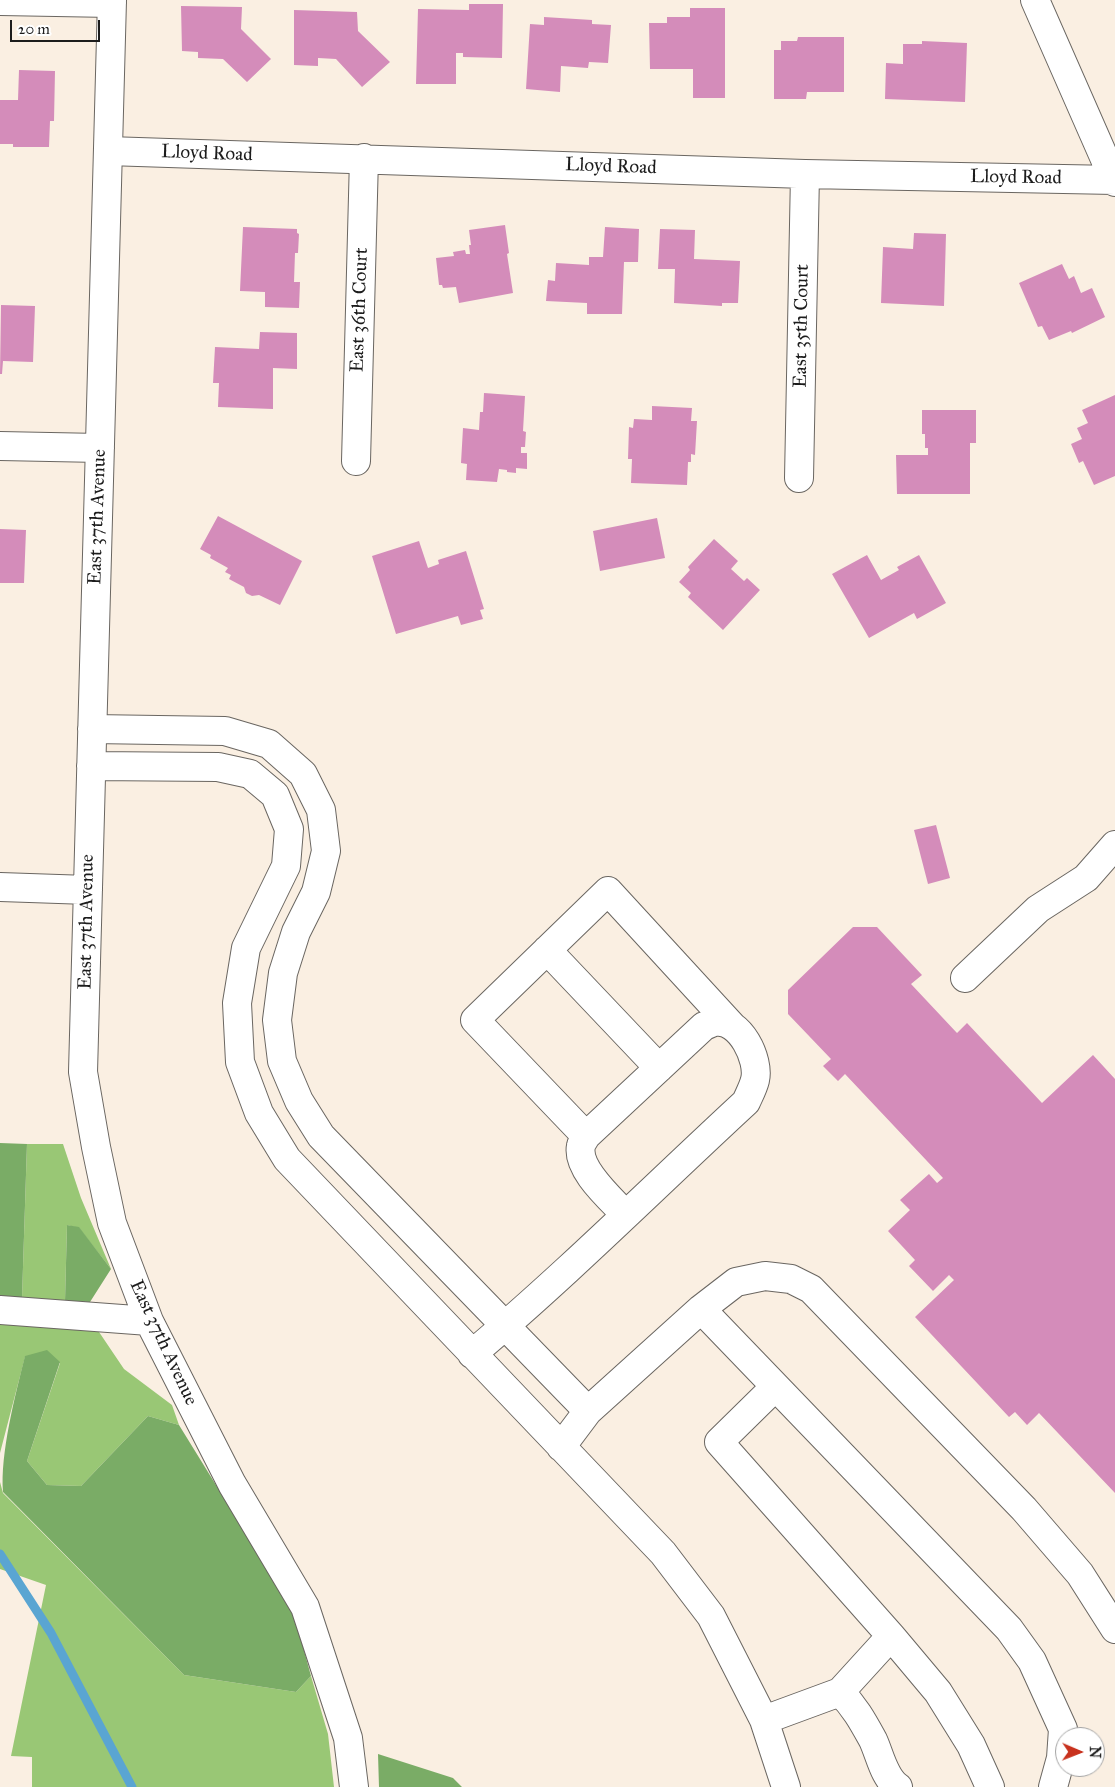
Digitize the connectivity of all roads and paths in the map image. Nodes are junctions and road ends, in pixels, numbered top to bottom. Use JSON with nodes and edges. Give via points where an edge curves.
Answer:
{"nodes":[{"id":1,"x":1035,"y":0,"type":"edge"},
{"id":2,"x":0,"y":1,"type":"edge"},
{"id":3,"x":112,"y":2,"type":"edge"},
{"id":4,"x":108,"y":151,"type":"junction"},
{"id":5,"x":364,"y":158,"type":"junction"},
{"id":6,"x":805,"y":174,"type":"junction"},
{"id":7,"x":1115,"y":180,"type":"edge"},
{"id":8,"x":0,"y":446,"type":"edge"},
{"id":9,"x":100,"y":448,"type":"junction"},
{"id":10,"x":356,"y":461,"type":"dead end"},
{"id":11,"x":799,"y":478,"type":"dead end"},
{"id":12,"x":92,"y":729,"type":"junction"},
{"id":13,"x":91,"y":766,"type":"junction"},
{"id":14,"x":1115,"y":845,"type":"edge"},
{"id":15,"x":0,"y":888,"type":"edge"},
{"id":16,"x":88,"y":890,"type":"junction"},
{"id":17,"x":547,"y":950,"type":"junction"},
{"id":18,"x":965,"y":978,"type":"dead end"},
{"id":19,"x":732,"y":1026,"type":"junction"},
{"id":20,"x":659,"y":1068,"type":"junction"},
{"id":21,"x":586,"y":1136,"type":"junction"},
{"id":22,"x":625,"y":1214,"type":"junction"},
{"id":23,"x":701,"y":1309,"type":"junction"},
{"id":24,"x":0,"y":1310,"type":"edge"},
{"id":25,"x":149,"y":1321,"type":"junction"},
{"id":26,"x":505,"y":1326,"type":"junction"},
{"id":27,"x":472,"y":1354,"type":"junction"},
{"id":28,"x":776,"y":1387,"type":"junction"},
{"id":29,"x":588,"y":1411,"type":"junction"},
{"id":30,"x":561,"y":1447,"type":"junction"},
{"id":31,"x":1115,"y":1629,"type":"edge"},
{"id":32,"x":891,"y":1636,"type":"junction"},
{"id":33,"x":840,"y":1692,"type":"junction"},
{"id":34,"x":764,"y":1720,"type":"junction"},
{"id":35,"x":354,"y":1787,"type":"edge"},
{"id":36,"x":786,"y":1787,"type":"edge"},
{"id":37,"x":898,"y":1787,"type":"edge"},
{"id":38,"x":990,"y":1787,"type":"edge"},
{"id":39,"x":1053,"y":1787,"type":"edge"}],
"edges":[{"from":1,"to":7,"type":"street"},
{"from":2,"to":3,"type":"street"},
{"from":3,"to":4,"type":"street","name":"East 37th Avenue"},
{"from":4,"to":5,"type":"street","name":"Lloyd Road"},
{"from":4,"to":9,"type":"street","name":"East 37th Avenue"},
{"from":5,"to":6,"type":"street","name":"Lloyd Road"},
{"from":5,"to":10,"type":"street","name":"East 36th Court"},
{"from":6,"to":7,"type":"street","name":"Lloyd Road"},
{"from":6,"to":11,"type":"street","name":"East 35th Court"},
{"from":8,"to":9,"type":"street"},
{"from":9,"to":12,"type":"street","name":"East 37th Avenue"},
{"from":12,"to":13,"type":"street","name":"East 37th Avenue"},
{"from":12,"to":26,"type":"street","via":[[225,732],[269,744],[303,774],[321,810],[326,851],[316,892],[296,932],[283,973],[278,1020],[282,1061],[299,1101],[321,1136]]},
{"from":13,"to":16,"type":"street","name":"East 37th Avenue"},
{"from":13,"to":27,"type":"street","via":[[218,767],[250,774],[275,795],[289,828],[286,866],[246,948],[237,1003],[240,1062],[259,1114],[287,1159]]},
{"from":14,"to":18,"type":"street","via":[[1086,878],[1038,909]]},
{"from":15,"to":16,"type":"street"},
{"from":16,"to":25,"type":"street","name":"East 37th Avenue","via":[[83,1072],[112,1223]]},
{"from":17,"to":19,"type":"street","via":[[608,891]]},
{"from":17,"to":20,"type":"street"},
{"from":17,"to":21,"type":"street","via":[[475,1020]]},
{"from":19,"to":20,"type":"street","via":[[717,1022],[704,1026]]},
{"from":19,"to":22,"type":"street","via":[[745,1039],[754,1058],[756,1079],[746,1102]]},
{"from":20,"to":21,"type":"street"},
{"from":21,"to":22,"type":"street","via":[[580,1146],[581,1158],[589,1175]]},
{"from":22,"to":26,"type":"street"},
{"from":23,"to":28,"type":"street"},
{"from":23,"to":29,"type":"street"},
{"from":23,"to":31,"type":"street","via":[[736,1282],[765,1276],[791,1279],[810,1289],[1024,1509],[1080,1574]]},
{"from":24,"to":25,"type":"street"},
{"from":25,"to":35,"type":"street","name":"East 37th Avenue","via":[[232,1484],[304,1608],[348,1738]]},
{"from":26,"to":27,"type":"street"},
{"from":26,"to":29,"type":"street"},
{"from":27,"to":30,"type":"street"},
{"from":28,"to":32,"type":"street","via":[[719,1442]]},
{"from":28,"to":39,"type":"street","via":[[1009,1629],[1032,1661],[1063,1729],[1061,1758]]},
{"from":29,"to":30,"type":"street"},
{"from":30,"to":34,"type":"street","via":[[662,1553],[711,1616]]},
{"from":32,"to":33,"type":"street"},
{"from":32,"to":38,"type":"street","via":[[938,1692],[971,1745]]},
{"from":33,"to":34,"type":"street"},
{"from":33,"to":37,"type":"street","via":[[854,1707],[892,1783]]},
{"from":34,"to":36,"type":"street"}]}
